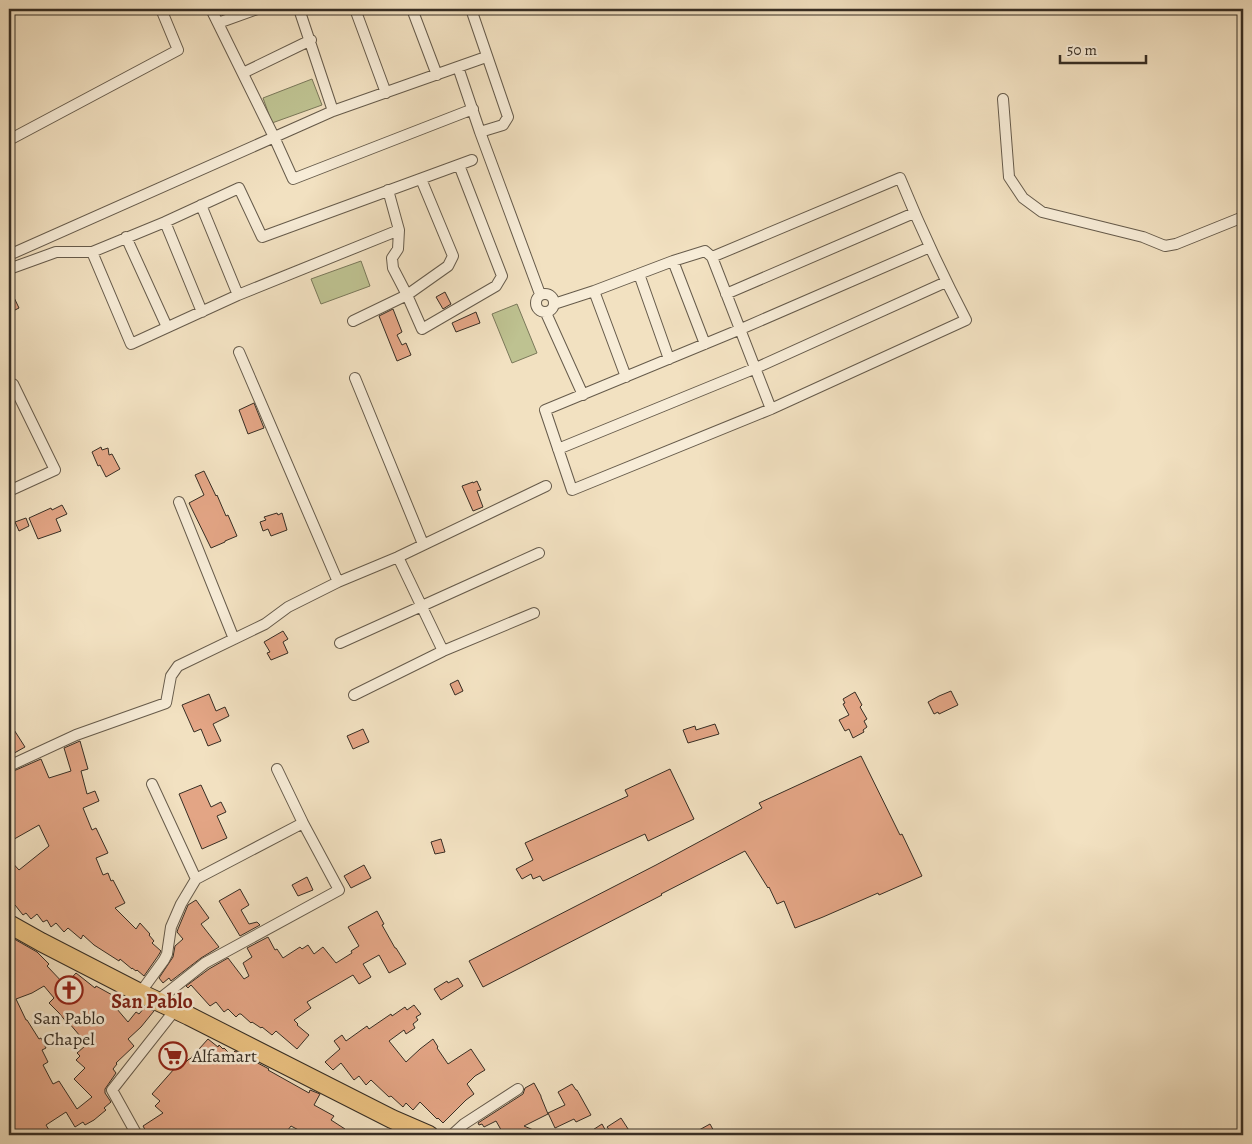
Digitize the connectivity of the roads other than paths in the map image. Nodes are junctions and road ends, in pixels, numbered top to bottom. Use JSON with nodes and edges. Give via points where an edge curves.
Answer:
{"nodes":[{"id":1,"x":161,"y":9,"type":"edge"},
{"id":2,"x":210,"y":9,"type":"edge"},
{"id":3,"x":257,"y":9,"type":"edge"},
{"id":4,"x":299,"y":9,"type":"edge"},
{"id":5,"x":355,"y":9,"type":"edge"},
{"id":6,"x":412,"y":9,"type":"edge"},
{"id":7,"x":471,"y":9,"type":"edge"},
{"id":8,"x":218,"y":23,"type":"junction"},
{"id":9,"x":311,"y":40,"type":"junction"},
{"id":10,"x":486,"y":57,"type":"junction"},
{"id":11,"x":458,"y":67,"type":"junction"},
{"id":12,"x":243,"y":73,"type":"junction"},
{"id":13,"x":437,"y":75,"type":"junction"},
{"id":14,"x":386,"y":93,"type":"junction"},
{"id":15,"x":1003,"y":99,"type":"dead end"},
{"id":16,"x":473,"y":109,"type":"junction"},
{"id":17,"x":334,"y":111,"type":"junction"},
{"id":18,"x":480,"y":132,"type":"junction"},
{"id":19,"x":274,"y":137,"type":"junction"},
{"id":20,"x":9,"y":140,"type":"edge"},
{"id":21,"x":472,"y":160,"type":"dead end"},
{"id":22,"x":459,"y":165,"type":"junction"},
{"id":23,"x":421,"y":178,"type":"junction"},
{"id":24,"x":388,"y":190,"type":"junction"},
{"id":25,"x":201,"y":205,"type":"junction"},
{"id":26,"x":914,"y":213,"type":"junction"},
{"id":27,"x":1243,"y":217,"type":"edge"},
{"id":28,"x":165,"y":222,"type":"junction"},
{"id":29,"x":399,"y":230,"type":"junction"},
{"id":30,"x":126,"y":238,"type":"junction"},
{"id":31,"x":930,"y":247,"type":"junction"},
{"id":32,"x":92,"y":252,"type":"junction"},
{"id":33,"x":9,"y":255,"type":"edge"},
{"id":34,"x":712,"y":257,"type":"junction"},
{"id":35,"x":673,"y":261,"type":"junction"},
{"id":36,"x":9,"y":269,"type":"edge"},
{"id":37,"x":639,"y":274,"type":"junction"},
{"id":38,"x":946,"y":282,"type":"junction"},
{"id":39,"x":594,"y":291,"type":"junction"},
{"id":40,"x":540,"y":294,"type":"junction"},
{"id":41,"x":726,"y":294,"type":"junction"},
{"id":42,"x":238,"y":295,"type":"junction"},
{"id":43,"x":407,"y":295,"type":"junction"},
{"id":44,"x":554,"y":304,"type":"junction"},
{"id":45,"x":202,"y":312,"type":"junction"},
{"id":46,"x":546,"y":312,"type":"junction"},
{"id":47,"x":354,"y":321,"type":"dead end"},
{"id":48,"x":167,"y":327,"type":"junction"},
{"id":49,"x":741,"y":329,"type":"junction"},
{"id":50,"x":705,"y":344,"type":"junction"},
{"id":51,"x":239,"y":352,"type":"dead end"},
{"id":52,"x":668,"y":359,"type":"junction"},
{"id":53,"x":756,"y":368,"type":"junction"},
{"id":54,"x":626,"y":377,"type":"junction"},
{"id":55,"x":355,"y":378,"type":"dead end"},
{"id":56,"x":9,"y":383,"type":"edge"},
{"id":57,"x":583,"y":395,"type":"junction"},
{"id":58,"x":771,"y":409,"type":"junction"},
{"id":59,"x":558,"y":449,"type":"junction"},
{"id":60,"x":546,"y":486,"type":"dead end"},
{"id":61,"x":10,"y":489,"type":"edge"},
{"id":62,"x":179,"y":502,"type":"dead end"},
{"id":63,"x":423,"y":544,"type":"junction"},
{"id":64,"x":539,"y":553,"type":"dead end"},
{"id":65,"x":398,"y":557,"type":"junction"},
{"id":66,"x":338,"y":582,"type":"junction"},
{"id":67,"x":422,"y":606,"type":"junction"},
{"id":68,"x":534,"y":613,"type":"dead end"},
{"id":69,"x":234,"y":639,"type":"junction"},
{"id":70,"x":340,"y":643,"type":"dead end"},
{"id":71,"x":443,"y":651,"type":"junction"},
{"id":72,"x":354,"y":695,"type":"dead end"},
{"id":73,"x":9,"y":766,"type":"edge"},
{"id":74,"x":277,"y":769,"type":"dead end"},
{"id":75,"x":152,"y":784,"type":"dead end"},
{"id":76,"x":303,"y":823,"type":"junction"},
{"id":77,"x":196,"y":879,"type":"junction"},
{"id":78,"x":9,"y":924,"type":"edge"},
{"id":79,"x":140,"y":993,"type":"junction"},
{"id":80,"x":157,"y":1001,"type":"junction"},
{"id":81,"x":175,"y":1010,"type":"junction"},
{"id":82,"x":518,"y":1089,"type":"dead end"},
{"id":83,"x":137,"y":1135,"type":"edge"},
{"id":84,"x":429,"y":1135,"type":"edge"},
{"id":85,"x":452,"y":1135,"type":"edge"}],
"edges":[{"from":1,"to":20,"type":"street","via":[[178,50]]},
{"from":2,"to":8,"type":"street"},
{"from":3,"to":8,"type":"street"},
{"from":4,"to":9,"type":"street"},
{"from":5,"to":14,"type":"street"},
{"from":6,"to":13,"type":"street"},
{"from":7,"to":10,"type":"street"},
{"from":8,"to":12,"type":"street"},
{"from":9,"to":12,"type":"street"},
{"from":9,"to":17,"type":"street"},
{"from":10,"to":11,"type":"street"},
{"from":10,"to":18,"type":"street","via":[[508,117],[503,125]]},
{"from":11,"to":13,"type":"street"},
{"from":11,"to":16,"type":"street"},
{"from":12,"to":19,"type":"street"},
{"from":13,"to":14,"type":"street"},
{"from":14,"to":17,"type":"street"},
{"from":15,"to":27,"type":"street","via":[[1009,177],[1023,198],[1042,212],[1165,246]]},
{"from":16,"to":18,"type":"street"},
{"from":16,"to":19,"type":"street","via":[[293,179]]},
{"from":17,"to":19,"type":"street"},
{"from":18,"to":40,"type":"street"},
{"from":19,"to":33,"type":"street"},
{"from":21,"to":22,"type":"street"},
{"from":22,"to":23,"type":"street"},
{"from":22,"to":43,"type":"street","via":[[502,276],[496,286],[422,329]]},
{"from":23,"to":24,"type":"street"},
{"from":23,"to":43,"type":"street","via":[[452,256],[448,266]]},
{"from":24,"to":25,"type":"street","via":[[262,236],[239,188]]},
{"from":24,"to":29,"type":"street"},
{"from":25,"to":28,"type":"street"},
{"from":25,"to":42,"type":"street"},
{"from":26,"to":31,"type":"street"},
{"from":26,"to":34,"type":"street","via":[[900,178]]},
{"from":26,"to":41,"type":"street"},
{"from":28,"to":30,"type":"street"},
{"from":28,"to":45,"type":"street"},
{"from":29,"to":42,"type":"street"},
{"from":29,"to":43,"type":"street","via":[[398,249],[392,258],[393,268]]},
{"from":30,"to":32,"type":"street"},
{"from":30,"to":48,"type":"street"},
{"from":31,"to":38,"type":"street"},
{"from":31,"to":49,"type":"street"},
{"from":32,"to":36,"type":"street","via":[[56,252]]},
{"from":32,"to":48,"type":"street","via":[[131,344]]},
{"from":34,"to":35,"type":"street","via":[[705,251]]},
{"from":34,"to":41,"type":"street"},
{"from":35,"to":37,"type":"street"},
{"from":35,"to":50,"type":"street"},
{"from":37,"to":39,"type":"street"},
{"from":37,"to":52,"type":"street"},
{"from":38,"to":53,"type":"street"},
{"from":38,"to":58,"type":"street","via":[[966,320]]},
{"from":39,"to":44,"type":"street"},
{"from":39,"to":54,"type":"street"},
{"from":40,"to":44,"type":"street","via":[[547,293],[553,297]]},
{"from":40,"to":46,"type":"street","via":[[535,305],[539,311]]},
{"from":41,"to":49,"type":"street"},
{"from":42,"to":45,"type":"street"},
{"from":43,"to":47,"type":"street"},
{"from":44,"to":46,"type":"street","via":[[552,310]]},
{"from":45,"to":48,"type":"street"},
{"from":46,"to":57,"type":"street"},
{"from":49,"to":50,"type":"street"},
{"from":49,"to":53,"type":"street"},
{"from":50,"to":52,"type":"street"},
{"from":51,"to":66,"type":"street"},
{"from":52,"to":54,"type":"street"},
{"from":53,"to":58,"type":"street"},
{"from":53,"to":59,"type":"street"},
{"from":54,"to":57,"type":"street"},
{"from":55,"to":63,"type":"street"},
{"from":56,"to":61,"type":"street","via":[[13,384],[55,470]]},
{"from":57,"to":59,"type":"street","via":[[545,410]]},
{"from":58,"to":59,"type":"street","via":[[572,490]]},
{"from":60,"to":63,"type":"street"},
{"from":62,"to":69,"type":"street"},
{"from":63,"to":65,"type":"street"},
{"from":64,"to":67,"type":"street"},
{"from":65,"to":66,"type":"street"},
{"from":65,"to":67,"type":"street"},
{"from":66,"to":69,"type":"street"},
{"from":67,"to":70,"type":"street"},
{"from":67,"to":71,"type":"street"},
{"from":68,"to":71,"type":"street"},
{"from":69,"to":73,"type":"street","via":[[178,666],[170,676],[166,703],[76,735]]},
{"from":71,"to":72,"type":"street"},
{"from":74,"to":76,"type":"street"},
{"from":75,"to":77,"type":"street"},
{"from":76,"to":77,"type":"street"},
{"from":76,"to":80,"type":"street","via":[[339,890],[204,963]]},
{"from":77,"to":79,"type":"street","via":[[171,927],[167,954]]},
{"from":78,"to":79,"type":"highway"},
{"from":79,"to":80,"type":"highway"},
{"from":80,"to":81,"type":"highway"},
{"from":81,"to":83,"type":"street","via":[[112,1090]]},
{"from":81,"to":84,"type":"highway"},
{"from":82,"to":85,"type":"street"}]}
